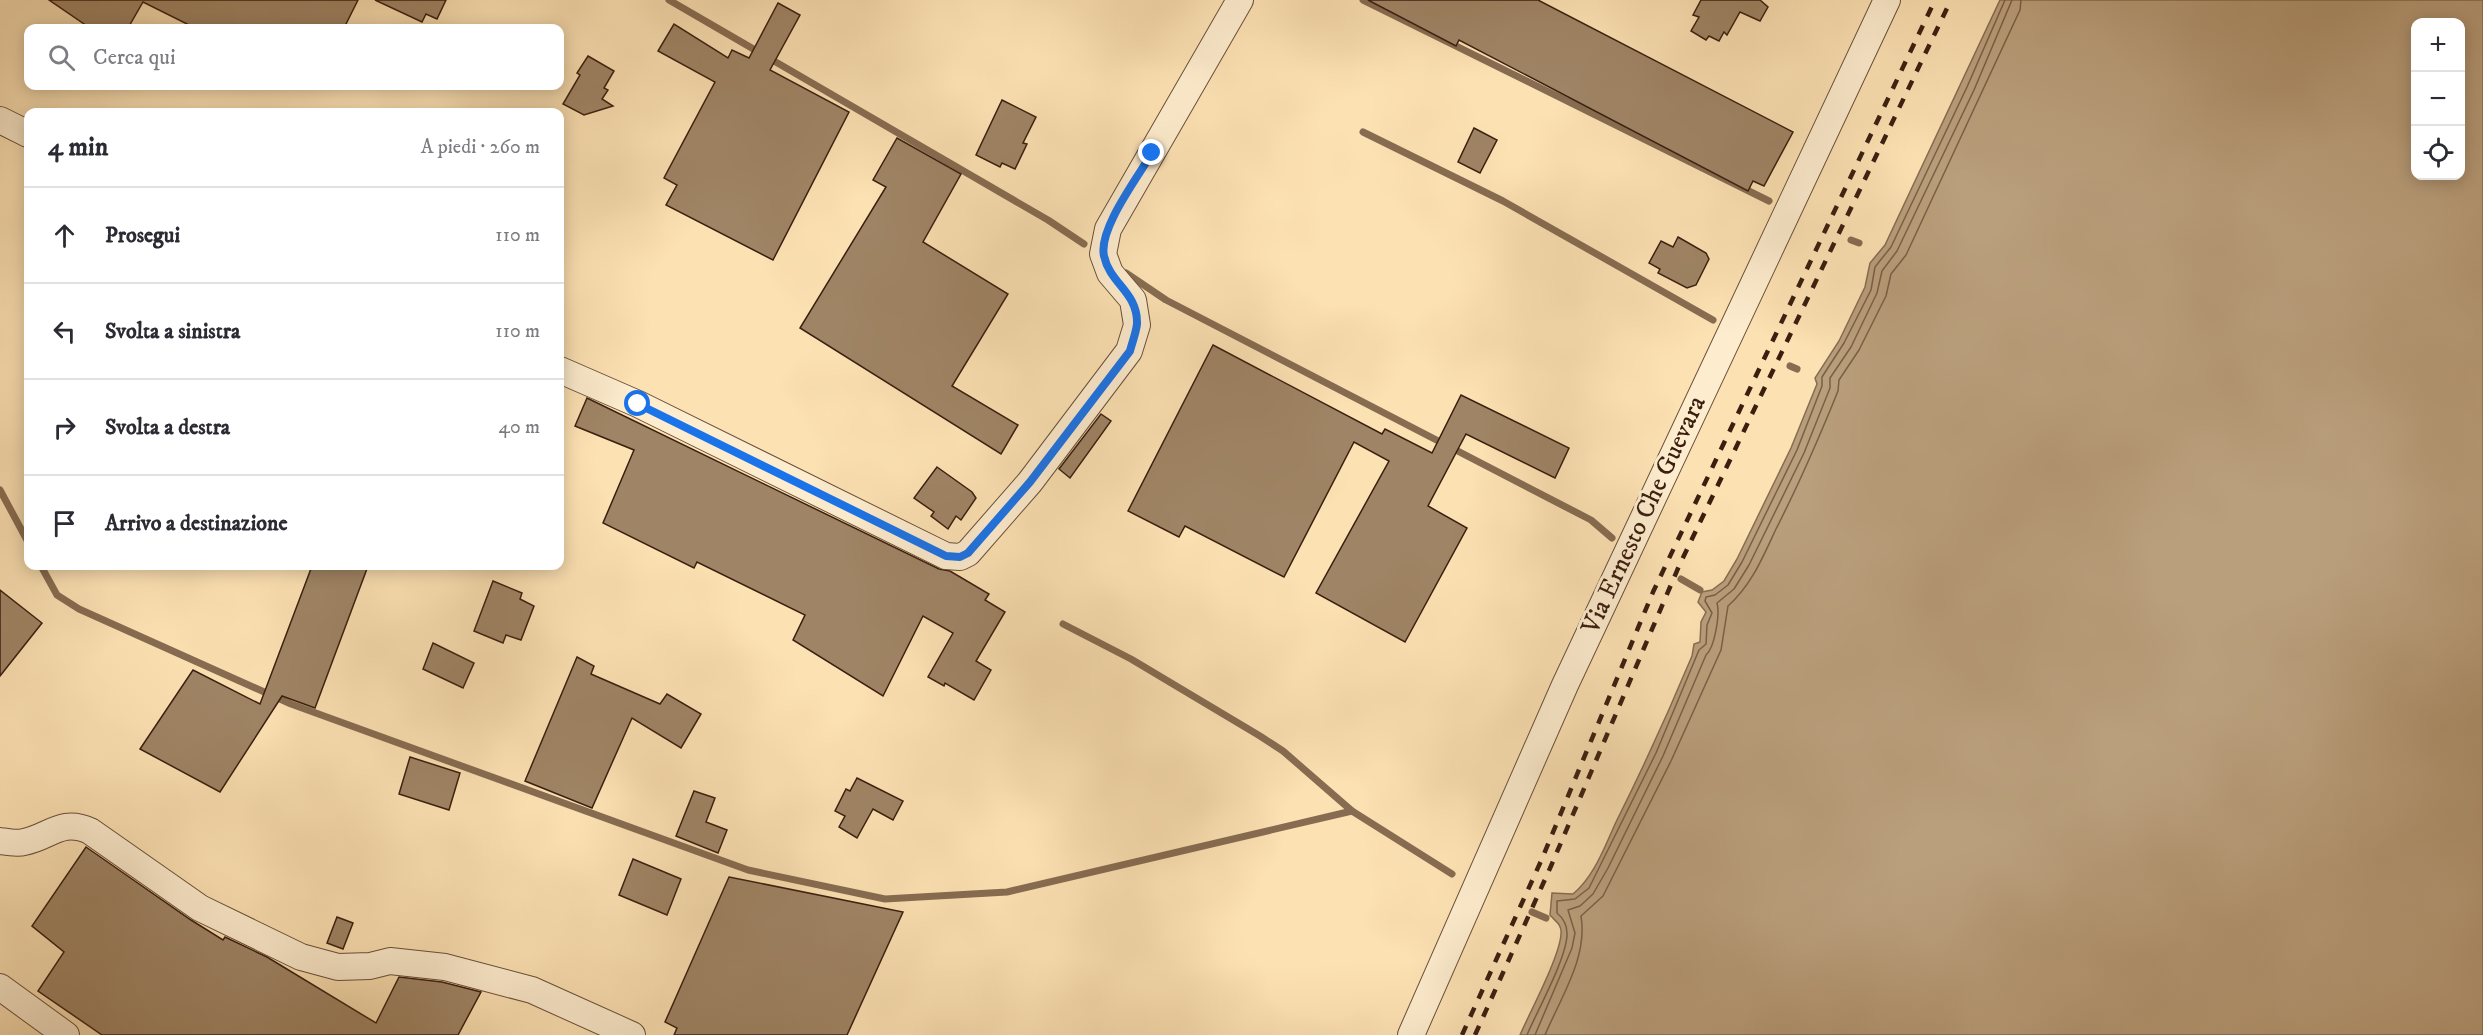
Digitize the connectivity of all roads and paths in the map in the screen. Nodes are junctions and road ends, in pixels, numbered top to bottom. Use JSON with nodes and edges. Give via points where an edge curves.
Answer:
{"nodes":[{"id":1,"x":1240,"y":0,"type":"edge"},
{"id":2,"x":1887,"y":0,"type":"edge"},
{"id":3,"x":0,"y":120,"type":"edge"},
{"id":4,"x":24,"y":132,"type":"edge"},
{"id":5,"x":564,"y":372,"type":"edge"},
{"id":6,"x":0,"y":841,"type":"edge"},
{"id":7,"x":0,"y":987,"type":"edge"},
{"id":8,"x":66,"y":1035,"type":"edge"},
{"id":9,"x":632,"y":1035,"type":"edge"},
{"id":10,"x":1412,"y":1035,"type":"edge"}],
"edges":[{"from":1,"to":5,"type":"street","via":[[1108,229],[1103,254],[1110,273],[1133,300],[1137,325],[1130,351],[1030,482],[968,553],[946,556],[638,404]]},
{"from":2,"to":10,"type":"street","name":"Via Ernesto Che Guevara","via":[[1565,685]]},
{"from":3,"to":4,"type":"street"},
{"from":6,"to":9,"type":"street","via":[[23,842],[77,825],[200,908],[301,957],[338,967],[370,966],[390,960],[445,967],[532,990]]},
{"from":7,"to":8,"type":"street"}]}
